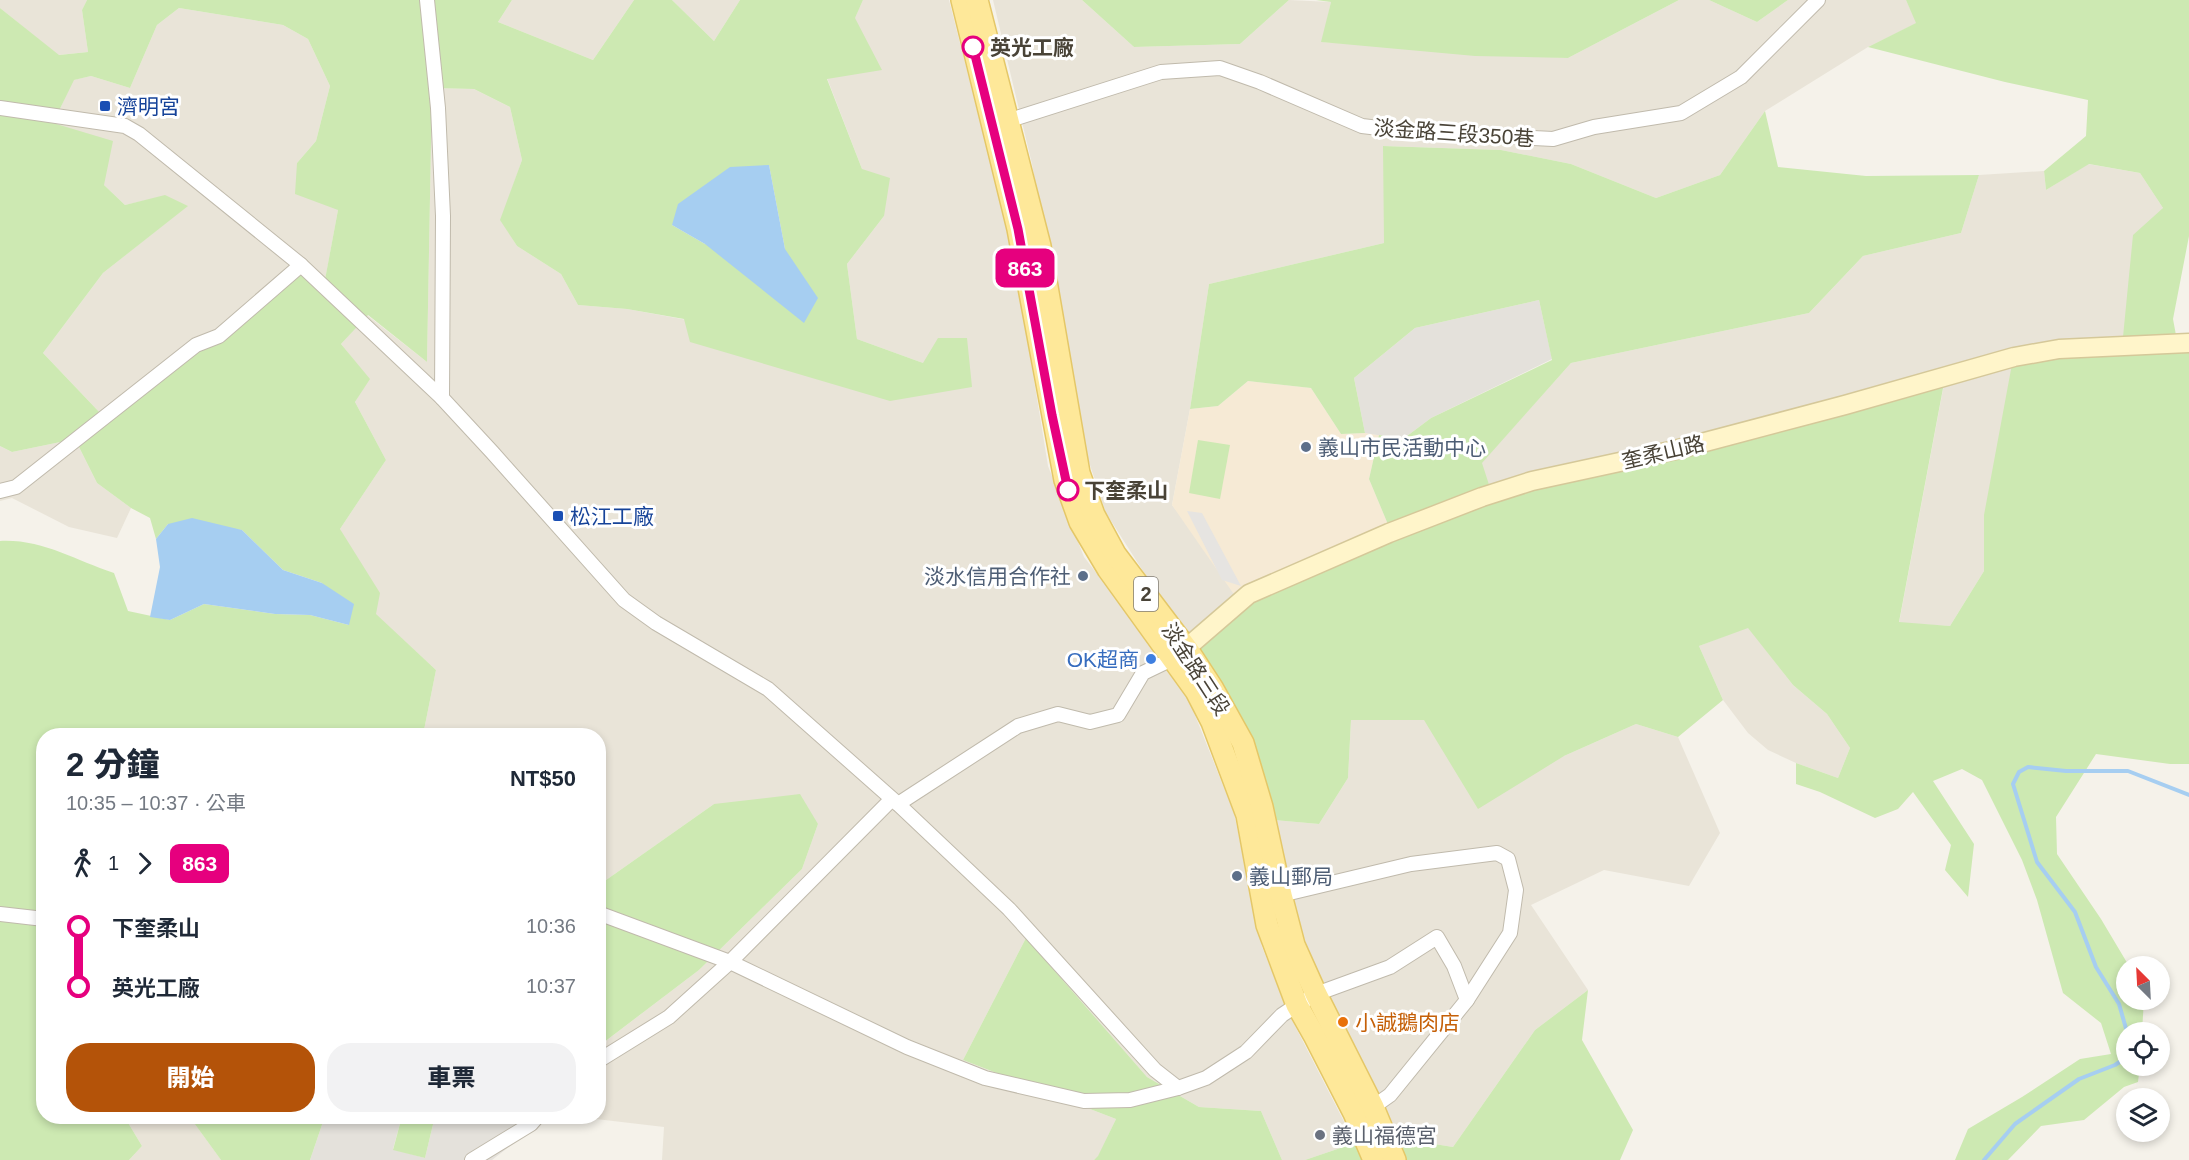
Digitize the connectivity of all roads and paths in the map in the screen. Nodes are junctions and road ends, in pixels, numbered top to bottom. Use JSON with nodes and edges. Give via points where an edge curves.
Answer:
{"nodes":[{"id":1,"x":427,"y":0,"type":"edge"},
{"id":2,"x":962,"y":0,"type":"edge"},
{"id":3,"x":977,"y":0,"type":"edge"},
{"id":4,"x":1818,"y":0,"type":"edge"},
{"id":5,"x":0,"y":108,"type":"edge"},
{"id":6,"x":1001,"y":123,"type":"junction"},
{"id":7,"x":302,"y":265,"type":"junction"},
{"id":8,"x":2189,"y":343,"type":"edge"},
{"id":9,"x":442,"y":398,"type":"junction"},
{"id":10,"x":0,"y":491,"type":"edge"},
{"id":11,"x":1179,"y":654,"type":"junction"},
{"id":12,"x":894,"y":802,"type":"junction"},
{"id":13,"x":1281,"y":895,"type":"junction"},
{"id":14,"x":0,"y":914,"type":"edge"},
{"id":15,"x":606,"y":916,"type":"edge"},
{"id":16,"x":36,"y":918,"type":"edge"},
{"id":17,"x":730,"y":962,"type":"junction"},
{"id":18,"x":1316,"y":994,"type":"junction"},
{"id":19,"x":1467,"y":1000,"type":"junction"},
{"id":20,"x":1297,"y":1005,"type":"junction"},
{"id":21,"x":606,"y":1056,"type":"edge"},
{"id":22,"x":1178,"y":1088,"type":"junction"},
{"id":23,"x":1373,"y":1107,"type":"junction"},
{"id":24,"x":531,"y":1124,"type":"edge"},
{"id":25,"x":472,"y":1160,"type":"edge"},
{"id":26,"x":1374,"y":1160,"type":"edge"},
{"id":27,"x":1395,"y":1160,"type":"edge"}],
"edges":[{"from":1,"to":9,"type":"street","via":[[443,216]]},
{"from":2,"to":6,"type":"main road","name":"淡金路三段","number":"2"},
{"from":3,"to":6,"type":"main road","name":"淡金路三段","number":"2"},
{"from":4,"to":6,"type":"street","name":"淡金路三段350巷","via":[[1741,77],[1681,113],[1594,127],[1553,139],[1362,126],[1220,68],[1161,72]]},
{"from":5,"to":7,"type":"street","via":[[125,126]]},
{"from":6,"to":11,"type":"main road","name":"淡金路三段","number":"2","via":[[1065,480],[1080,522],[1096,550]]},
{"from":7,"to":9,"type":"street"},
{"from":7,"to":10,"type":"street","via":[[219,336],[196,345],[16,487]]},
{"from":8,"to":11,"type":"street","name":"奎柔山路","via":[[2059,349],[2014,357],[1675,450],[1532,481],[1389,533],[1250,594]]},
{"from":9,"to":12,"type":"street","via":[[624,600],[768,689]]},
{"from":11,"to":12,"type":"street","via":[[1143,673],[1118,715],[1090,722],[1059,714],[1018,726]]},
{"from":11,"to":13,"type":"main road","name":"淡金路三段","number":"2","via":[[1213,689],[1243,743]]},
{"from":11,"to":20,"type":"main road","name":"淡金路三段","number":"2","via":[[1212,722],[1247,815],[1267,925]]},
{"from":12,"to":17,"type":"street"},
{"from":12,"to":22,"type":"street","via":[[1009,909],[1155,1070]]},
{"from":13,"to":18,"type":"main road","name":"淡金路三段","number":"2","via":[[1294,945]]},
{"from":13,"to":19,"type":"street","via":[[1411,864],[1497,854],[1508,859],[1516,890],[1510,933]]},
{"from":14,"to":16,"type":"street"},
{"from":15,"to":17,"type":"street"},
{"from":17,"to":21,"type":"street","via":[[669,1017]]},
{"from":17,"to":22,"type":"street","via":[[907,1047],[985,1078],[1084,1101],[1130,1100]]},
{"from":18,"to":19,"type":"street","via":[[1390,966],[1437,937]]},
{"from":18,"to":20,"type":"street"},
{"from":18,"to":23,"type":"main road","name":"淡金路三段","number":"2"},
{"from":19,"to":23,"type":"street","via":[[1390,1095]]},
{"from":20,"to":22,"type":"street","via":[[1281,1015],[1246,1052],[1206,1078]]},
{"from":20,"to":26,"type":"main road","name":"淡金路三段","number":"2"},
{"from":23,"to":27,"type":"main road","name":"淡金路三段","number":"2"},
{"from":24,"to":25,"type":"street"}]}
